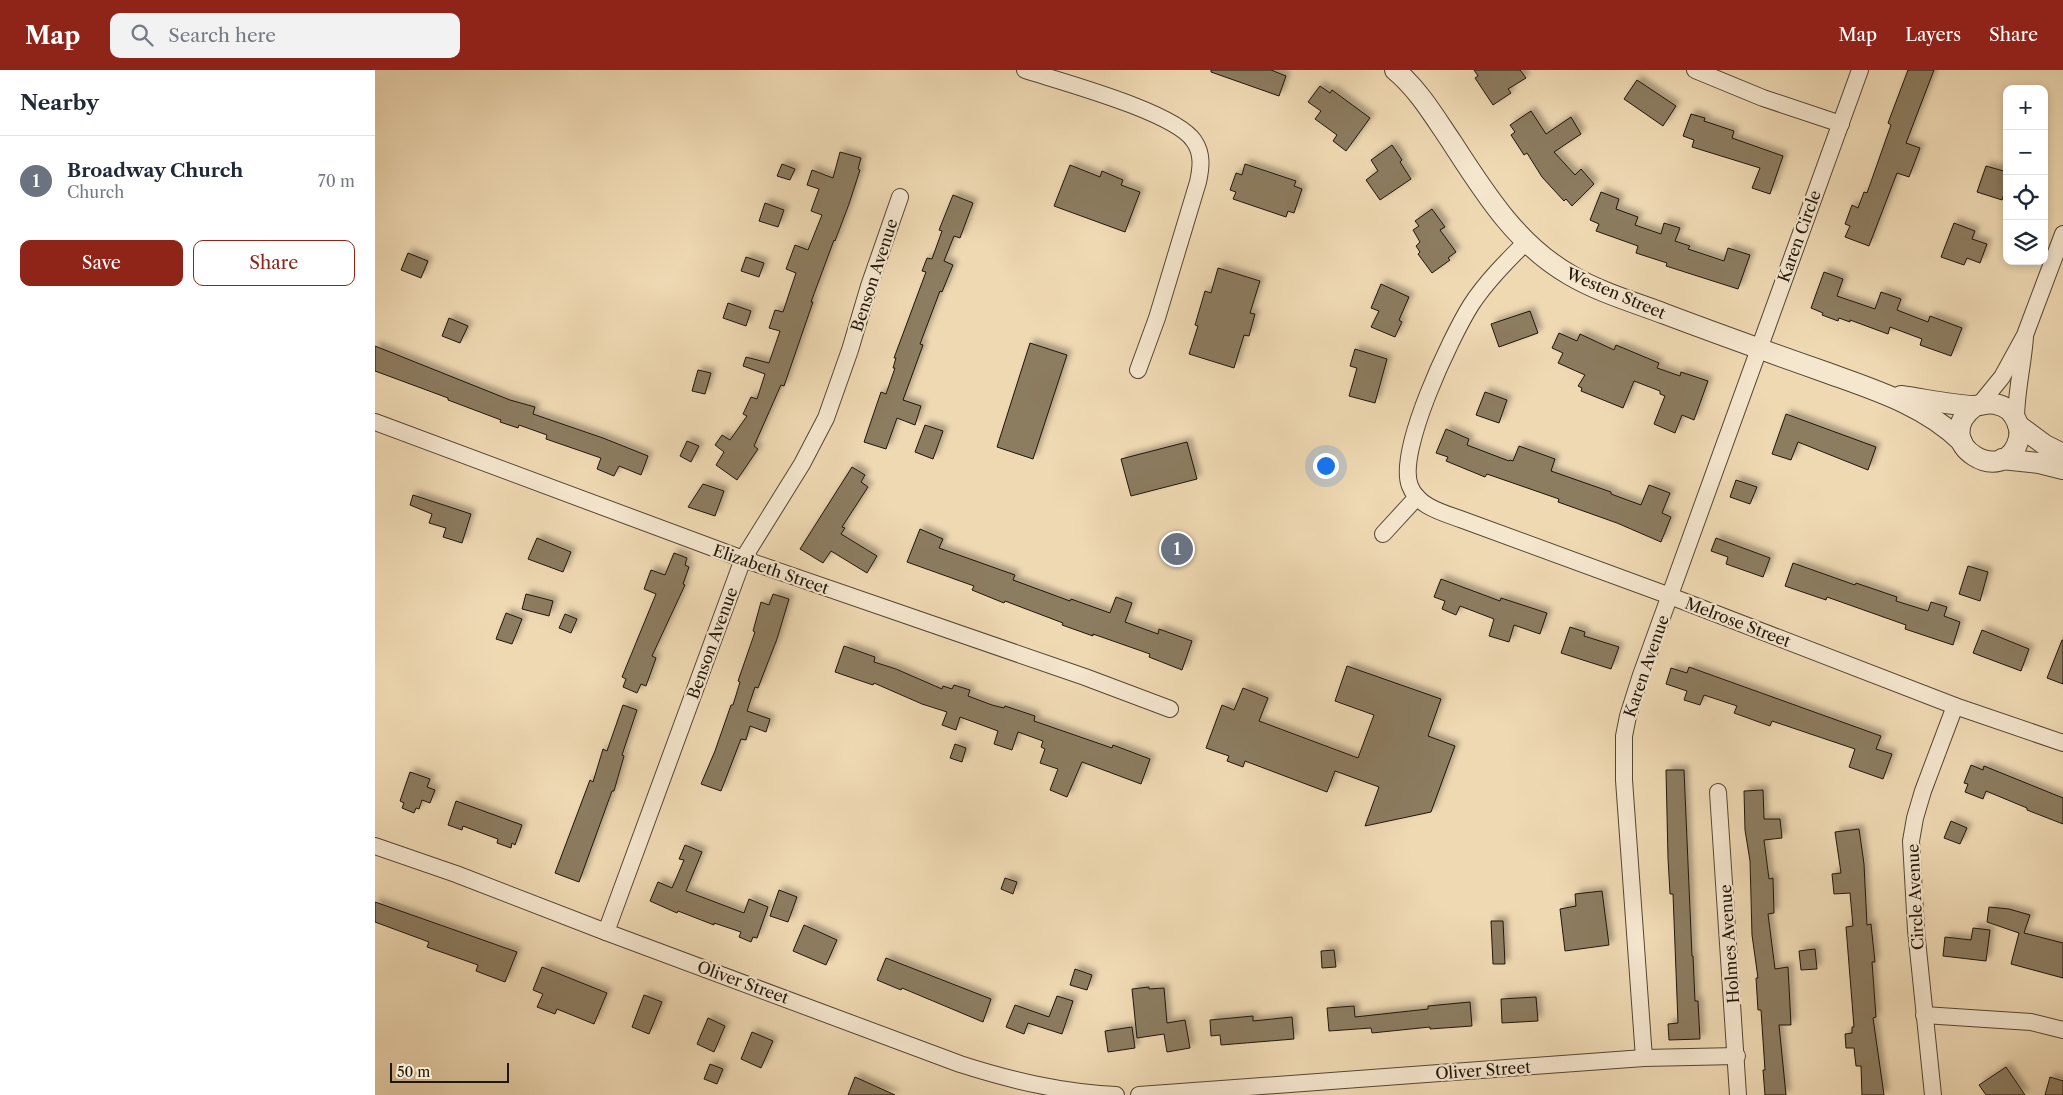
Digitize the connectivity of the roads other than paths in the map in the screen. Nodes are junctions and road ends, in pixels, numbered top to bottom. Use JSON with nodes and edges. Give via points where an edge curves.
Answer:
{"nodes":[{"id":1,"x":1025,"y":70,"type":"edge"},
{"id":2,"x":1395,"y":70,"type":"edge"},
{"id":3,"x":1695,"y":70,"type":"edge"},
{"id":4,"x":1860,"y":70,"type":"edge"},
{"id":5,"x":1841,"y":124,"type":"junction"},
{"id":6,"x":900,"y":197,"type":"dead end"},
{"id":7,"x":2063,"y":234,"type":"edge"},
{"id":8,"x":1526,"y":242,"type":"junction"},
{"id":9,"x":2025,"y":335,"type":"junction"},
{"id":10,"x":1758,"y":349,"type":"junction"},
{"id":11,"x":1138,"y":370,"type":"dead end"},
{"id":12,"x":1889,"y":395,"type":"junction"},
{"id":13,"x":1978,"y":405,"type":"junction"},
{"id":14,"x":375,"y":422,"type":"edge"},
{"id":15,"x":2017,"y":422,"type":"junction"},
{"id":16,"x":1962,"y":442,"type":"junction"},
{"id":17,"x":2063,"y":454,"type":"edge"},
{"id":18,"x":2002,"y":459,"type":"junction"},
{"id":19,"x":2063,"y":470,"type":"edge"},
{"id":20,"x":1417,"y":497,"type":"junction"},
{"id":21,"x":1383,"y":534,"type":"dead end"},
{"id":22,"x":743,"y":559,"type":"junction"},
{"id":23,"x":1670,"y":596,"type":"junction"},
{"id":24,"x":1955,"y":706,"type":"junction"},
{"id":25,"x":1170,"y":709,"type":"dead end"},
{"id":26,"x":2063,"y":743,"type":"edge"},
{"id":27,"x":1718,"y":792,"type":"dead end"},
{"id":28,"x":375,"y":846,"type":"edge"},
{"id":29,"x":606,"y":932,"type":"junction"},
{"id":30,"x":1924,"y":1015,"type":"junction"},
{"id":31,"x":2063,"y":1030,"type":"edge"},
{"id":32,"x":1737,"y":1056,"type":"junction"},
{"id":33,"x":1644,"y":1058,"type":"junction"},
{"id":34,"x":1116,"y":1095,"type":"edge"},
{"id":35,"x":1139,"y":1095,"type":"edge"},
{"id":36,"x":1738,"y":1095,"type":"edge"},
{"id":37,"x":1933,"y":1095,"type":"edge"}],
"edges":[{"from":1,"to":11,"type":"street","via":[[1167,120],[1182,128],[1196,145],[1201,160],[1198,182]]},
{"from":2,"to":8,"type":"street","name":"Westen Street","via":[[1417,92],[1496,208]]},
{"from":3,"to":5,"type":"street","via":[[1763,98]]},
{"from":4,"to":5,"type":"street","name":"Karen Circle"},
{"from":5,"to":10,"type":"street","name":"Karen Circle"},
{"from":6,"to":22,"type":"street","name":"Benson Avenue","via":[[826,418],[802,464]]},
{"from":7,"to":9,"type":"street"},
{"from":8,"to":10,"type":"street","name":"Westen Street","via":[[1572,276]]},
{"from":8,"to":20,"type":"street","via":[[1488,281],[1445,353],[1410,451],[1408,479]]},
{"from":9,"to":13,"type":"street","via":[[1997,384]]},
{"from":9,"to":15,"type":"street","via":[[2016,404]]},
{"from":10,"to":12,"type":"street","name":"Westen Street"},
{"from":10,"to":23,"type":"street","name":"Karen Avenue"},
{"from":12,"to":13,"type":"street","name":"Westen Street"},
{"from":12,"to":16,"type":"street","name":"Westen Street","via":[[1936,420]]},
{"from":13,"to":15,"type":"street","via":[[1988,403],[2005,407]]},
{"from":13,"to":16,"type":"street","via":[[1964,418],[1960,434]]},
{"from":14,"to":22,"type":"street","name":"Elizabeth Street"},
{"from":15,"to":17,"type":"street","via":[[2045,445]]},
{"from":15,"to":18,"type":"street","via":[[2019,435],[2016,445]]},
{"from":16,"to":18,"type":"street","via":[[1970,454],[1983,461]]},
{"from":18,"to":19,"type":"street","via":[[2039,463]]},
{"from":20,"to":21,"type":"street"},
{"from":20,"to":23,"type":"street","name":"Melrose Street","via":[[1431,507],[1463,520]]},
{"from":22,"to":25,"type":"street","name":"Elizabeth Street"},
{"from":22,"to":29,"type":"street","name":"Benson Avenue"},
{"from":23,"to":24,"type":"street","name":"Melrose Street"},
{"from":23,"to":33,"type":"street","name":"Karen Avenue","via":[[1634,696],[1624,736]]},
{"from":24,"to":26,"type":"street","name":"Melrose Street"},
{"from":24,"to":30,"type":"street","name":"Circle Avenue","via":[[1923,791],[1911,841]]},
{"from":27,"to":32,"type":"street","name":"Holmes Avenue"},
{"from":28,"to":29,"type":"street","name":"Oliver Street"},
{"from":29,"to":34,"type":"street","name":"Oliver Street","via":[[999,1076],[1043,1087]]},
{"from":30,"to":31,"type":"street","via":[[2031,1022]]},
{"from":30,"to":37,"type":"street","name":"Circle Avenue"},
{"from":32,"to":33,"type":"street","name":"Oliver Street"},
{"from":32,"to":36,"type":"street","name":"Holmes Avenue"},
{"from":33,"to":35,"type":"street","name":"Oliver Street"}]}
